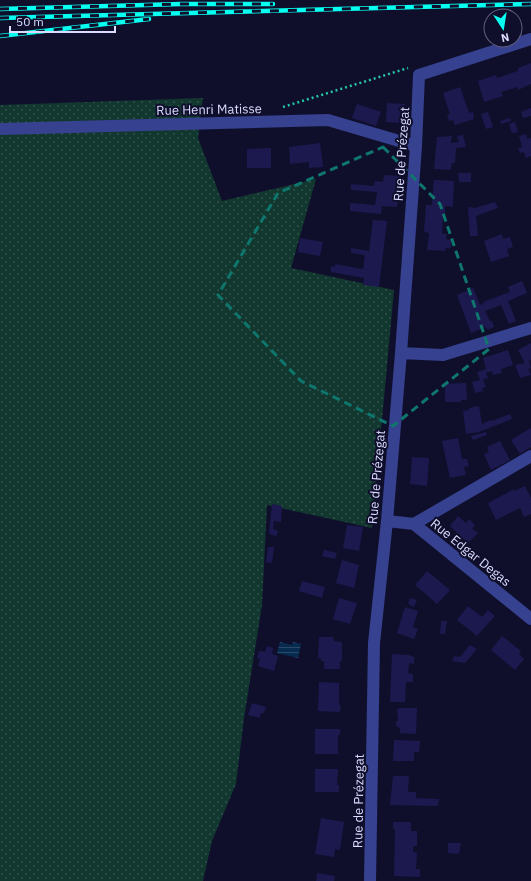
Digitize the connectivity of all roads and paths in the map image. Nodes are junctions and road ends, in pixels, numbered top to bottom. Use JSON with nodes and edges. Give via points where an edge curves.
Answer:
{"nodes":[{"id":1,"x":531,"y":39,"type":"edge"},
{"id":2,"x":417,"y":70,"type":"junction"},
{"id":3,"x":279,"y":108,"type":"dead end"},
{"id":4,"x":0,"y":129,"type":"edge"},
{"id":5,"x":416,"y":146,"type":"junction"},
{"id":6,"x":531,"y":328,"type":"edge"},
{"id":7,"x":401,"y":352,"type":"junction"},
{"id":8,"x":531,"y":456,"type":"edge"},
{"id":9,"x":387,"y":521,"type":"junction"},
{"id":10,"x":414,"y":524,"type":"junction"},
{"id":11,"x":531,"y":619,"type":"edge"},
{"id":12,"x":370,"y":881,"type":"edge"}],
"edges":[{"from":1,"to":2,"type":"street"},
{"from":2,"to":3,"type":"path"},
{"from":2,"to":5,"type":"street","name":"Rue de Prézegat"},
{"from":4,"to":5,"type":"street","name":"Rue Henri Matisse","via":[[328,120]]},
{"from":5,"to":7,"type":"street","name":"Rue de Prézegat"},
{"from":6,"to":7,"type":"street","via":[[443,355]]},
{"from":7,"to":9,"type":"street","name":"Rue de Prézegat"},
{"from":8,"to":10,"type":"street"},
{"from":9,"to":10,"type":"street","name":"Rue Edgar Degas"},
{"from":9,"to":12,"type":"street","name":"Rue de Prézegat","via":[[374,643]]},
{"from":10,"to":11,"type":"street","name":"Rue Edgar Degas"}]}
